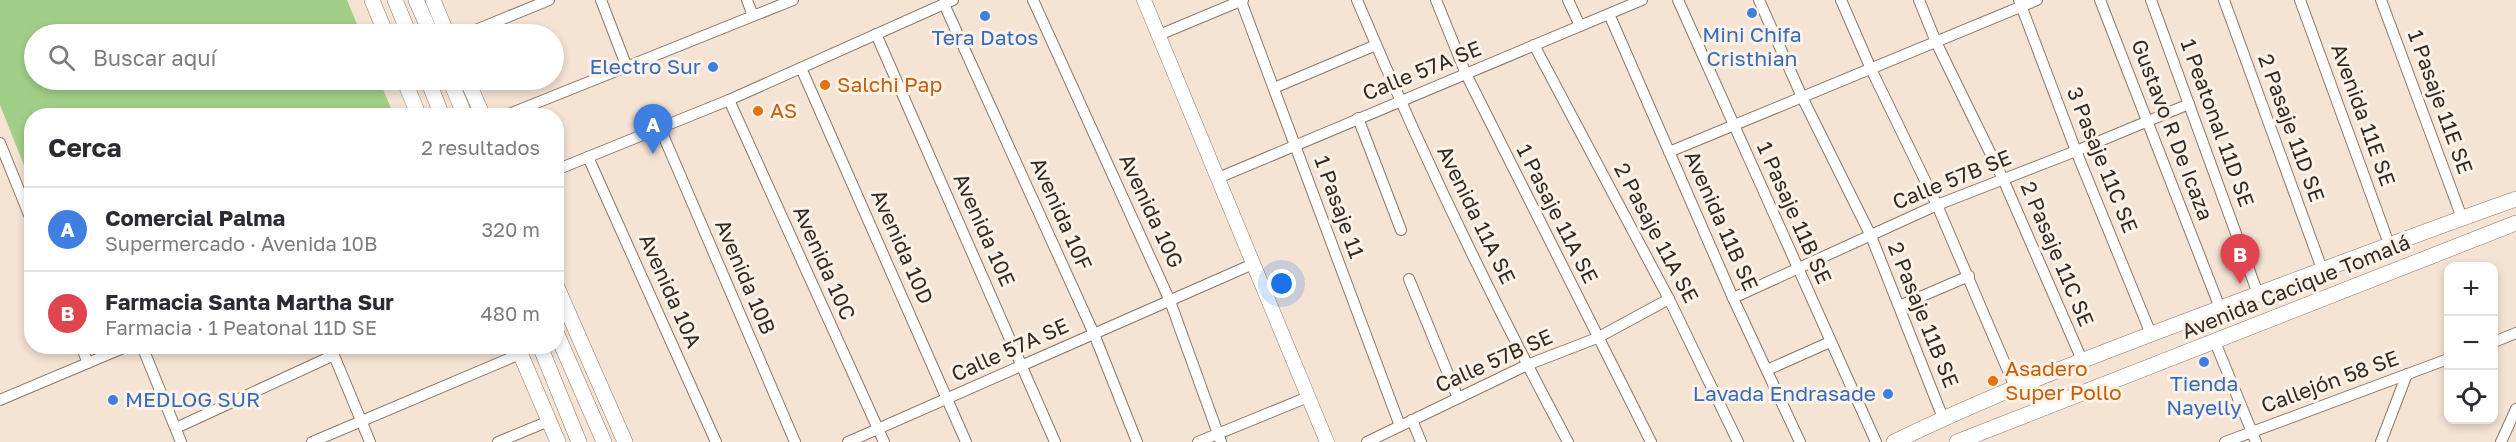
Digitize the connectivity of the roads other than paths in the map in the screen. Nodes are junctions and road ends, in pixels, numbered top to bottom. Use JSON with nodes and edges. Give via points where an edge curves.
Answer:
{"nodes":[{"id":1,"x":372,"y":0,"type":"edge"},
{"id":2,"x":395,"y":0,"type":"edge"},
{"id":3,"x":416,"y":0,"type":"edge"},
{"id":4,"x":433,"y":0,"type":"edge"},
{"id":5,"x":549,"y":0,"type":"edge"},
{"id":6,"x":601,"y":0,"type":"edge"},
{"id":7,"x":747,"y":0,"type":"edge"},
{"id":8,"x":793,"y":0,"type":"edge"},
{"id":9,"x":1033,"y":0,"type":"edge"},
{"id":10,"x":1144,"y":0,"type":"edge"},
{"id":11,"x":1242,"y":0,"type":"edge"},
{"id":12,"x":1357,"y":0,"type":"edge"},
{"id":13,"x":1436,"y":0,"type":"edge"},
{"id":14,"x":1568,"y":0,"type":"edge"},
{"id":15,"x":1642,"y":0,"type":"edge"},
{"id":16,"x":1678,"y":0,"type":"edge"},
{"id":17,"x":1759,"y":0,"type":"edge"},
{"id":18,"x":1841,"y":0,"type":"edge"},
{"id":19,"x":1920,"y":0,"type":"edge"},
{"id":20,"x":2037,"y":0,"type":"edge"},
{"id":21,"x":2100,"y":0,"type":"edge"},
{"id":22,"x":2151,"y":0,"type":"edge"},
{"id":23,"x":2224,"y":0,"type":"edge"},
{"id":24,"x":2300,"y":0,"type":"edge"},
{"id":25,"x":2381,"y":0,"type":"edge"},
{"id":26,"x":949,"y":2,"type":"edge"},
{"id":27,"x":2020,"y":3,"type":"edge"},
{"id":28,"x":1609,"y":14,"type":"junction"},
{"id":29,"x":753,"y":16,"type":"junction"},
{"id":30,"x":382,"y":24,"type":"edge"},
{"id":31,"x":405,"y":24,"type":"edge"},
{"id":32,"x":427,"y":24,"type":"edge"},
{"id":33,"x":443,"y":24,"type":"edge"},
{"id":34,"x":490,"y":24,"type":"edge"},
{"id":35,"x":1580,"y":26,"type":"junction"},
{"id":36,"x":876,"y":34,"type":"junction"},
{"id":37,"x":1159,"y":35,"type":"junction"},
{"id":38,"x":1936,"y":42,"type":"junction"},
{"id":39,"x":1376,"y":45,"type":"junction"},
{"id":40,"x":1534,"y":45,"type":"junction"},
{"id":41,"x":626,"y":65,"type":"junction"},
{"id":42,"x":801,"y":68,"type":"junction"},
{"id":43,"x":1871,"y":69,"type":"junction"},
{"id":44,"x":1466,"y":74,"type":"junction"},
{"id":45,"x":1274,"y":88,"type":"junction"},
{"id":46,"x":409,"y":90,"type":"edge"},
{"id":47,"x":432,"y":90,"type":"edge"},
{"id":48,"x":454,"y":90,"type":"edge"},
{"id":49,"x":471,"y":90,"type":"edge"},
{"id":50,"x":1802,"y":97,"type":"junction"},
{"id":51,"x":729,"y":100,"type":"junction"},
{"id":52,"x":1400,"y":102,"type":"junction"},
{"id":53,"x":2189,"y":104,"type":"junction"},
{"id":54,"x":416,"y":108,"type":"edge"},
{"id":55,"x":439,"y":108,"type":"edge"},
{"id":56,"x":462,"y":108,"type":"edge"},
{"id":57,"x":479,"y":108,"type":"edge"},
{"id":58,"x":523,"y":108,"type":"edge"},
{"id":59,"x":1358,"y":118,"type":"junction"},
{"id":60,"x":2147,"y":122,"type":"junction"},
{"id":61,"x":1734,"y":125,"type":"junction"},
{"id":62,"x":660,"y":128,"type":"junction"},
{"id":63,"x":0,"y":142,"type":"edge"},
{"id":64,"x":1295,"y":146,"type":"junction"},
{"id":65,"x":1669,"y":152,"type":"junction"},
{"id":66,"x":2076,"y":152,"type":"junction"},
{"id":67,"x":588,"y":157,"type":"junction"},
{"id":68,"x":564,"y":167,"type":"edge"},
{"id":69,"x":1218,"y":178,"type":"junction"},
{"id":70,"x":2003,"y":179,"type":"junction"},
{"id":71,"x":2516,"y":199,"type":"edge"},
{"id":72,"x":24,"y":202,"type":"edge"},
{"id":73,"x":1937,"y":205,"type":"junction"},
{"id":74,"x":2462,"y":218,"type":"junction"},
{"id":75,"x":2516,"y":223,"type":"edge"},
{"id":76,"x":1401,"y":230,"type":"dead end"},
{"id":77,"x":1871,"y":236,"type":"junction"},
{"id":78,"x":2389,"y":244,"type":"junction"},
{"id":79,"x":1253,"y":264,"type":"junction"},
{"id":80,"x":2322,"y":269,"type":"junction"},
{"id":81,"x":1799,"y":270,"type":"junction"},
{"id":82,"x":1969,"y":276,"type":"junction"},
{"id":83,"x":1409,"y":279,"type":"dead end"},
{"id":84,"x":2258,"y":294,"type":"junction"},
{"id":85,"x":1733,"y":298,"type":"junction"},
{"id":86,"x":1669,"y":299,"type":"junction"},
{"id":87,"x":1170,"y":300,"type":"junction"},
{"id":88,"x":564,"y":303,"type":"edge"},
{"id":89,"x":1899,"y":306,"type":"junction"},
{"id":90,"x":2220,"y":308,"type":"junction"},
{"id":91,"x":2516,"y":333,"type":"edge"},
{"id":92,"x":1094,"y":334,"type":"junction"},
{"id":93,"x":2151,"y":334,"type":"junction"},
{"id":94,"x":1597,"y":338,"type":"junction"},
{"id":95,"x":2498,"y":340,"type":"edge"},
{"id":96,"x":1830,"y":342,"type":"junction"},
{"id":97,"x":2215,"y":342,"type":"junction"},
{"id":98,"x":564,"y":350,"type":"edge"},
{"id":99,"x":84,"y":354,"type":"edge"},
{"id":100,"x":109,"y":354,"type":"edge"},
{"id":101,"x":145,"y":354,"type":"edge"},
{"id":102,"x":322,"y":354,"type":"edge"},
{"id":103,"x":334,"y":354,"type":"edge"},
{"id":104,"x":510,"y":354,"type":"edge"},
{"id":105,"x":521,"y":354,"type":"edge"},
{"id":106,"x":543,"y":354,"type":"edge"},
{"id":107,"x":2082,"y":360,"type":"junction"},
{"id":108,"x":2444,"y":360,"type":"edge"},
{"id":109,"x":88,"y":363,"type":"junction"},
{"id":110,"x":1527,"y":365,"type":"junction"},
{"id":111,"x":1022,"y":366,"type":"junction"},
{"id":112,"x":1767,"y":370,"type":"junction"},
{"id":113,"x":2407,"y":374,"type":"junction"},
{"id":114,"x":2015,"y":387,"type":"junction"},
{"id":115,"x":1308,"y":397,"type":"junction"},
{"id":116,"x":948,"y":398,"type":"junction"},
{"id":117,"x":1458,"y":398,"type":"junction"},
{"id":118,"x":0,"y":400,"type":"edge"},
{"id":119,"x":2516,"y":409,"type":"edge"},
{"id":120,"x":1943,"y":418,"type":"junction"},
{"id":121,"x":1412,"y":420,"type":"junction"},
{"id":122,"x":549,"y":421,"type":"junction"},
{"id":123,"x":362,"y":422,"type":"junction"},
{"id":124,"x":1400,"y":426,"type":"junction"},
{"id":125,"x":176,"y":428,"type":"junction"},
{"id":126,"x":878,"y":429,"type":"junction"},
{"id":127,"x":2254,"y":437,"type":"edge"},
{"id":128,"x":1219,"y":438,"type":"edge"},
{"id":129,"x":181,"y":442,"type":"edge"},
{"id":130,"x":312,"y":442,"type":"edge"},
{"id":131,"x":370,"y":442,"type":"edge"},
{"id":132,"x":498,"y":442,"type":"edge"},
{"id":133,"x":558,"y":442,"type":"edge"},
{"id":134,"x":579,"y":442,"type":"edge"},
{"id":135,"x":604,"y":442,"type":"edge"},
{"id":136,"x":625,"y":442,"type":"edge"},
{"id":137,"x":716,"y":442,"type":"edge"},
{"id":138,"x":795,"y":442,"type":"edge"},
{"id":139,"x":848,"y":442,"type":"edge"},
{"id":140,"x":884,"y":442,"type":"edge"},
{"id":141,"x":966,"y":442,"type":"edge"},
{"id":142,"x":1055,"y":442,"type":"edge"},
{"id":143,"x":1137,"y":442,"type":"edge"},
{"id":144,"x":1198,"y":442,"type":"edge"},
{"id":145,"x":1327,"y":442,"type":"edge"},
{"id":146,"x":1367,"y":442,"type":"edge"},
{"id":147,"x":1420,"y":442,"type":"edge"},
{"id":148,"x":1568,"y":442,"type":"edge"},
{"id":149,"x":1651,"y":442,"type":"edge"},
{"id":150,"x":1738,"y":442,"type":"edge"},
{"id":151,"x":1800,"y":442,"type":"edge"},
{"id":152,"x":1876,"y":442,"type":"edge"},
{"id":153,"x":1894,"y":442,"type":"edge"},
{"id":154,"x":1957,"y":442,"type":"edge"},
{"id":155,"x":2225,"y":442,"type":"edge"},
{"id":156,"x":2381,"y":442,"type":"edge"},
{"id":157,"x":2501,"y":442,"type":"edge"}],
"edges":[{"from":1,"to":30,"type":"main road"},
{"from":2,"to":31,"type":"main road"},
{"from":3,"to":32,"type":"main road"},
{"from":4,"to":33,"type":"main road"},
{"from":5,"to":34,"type":"street"},
{"from":6,"to":41,"type":"street"},
{"from":7,"to":29,"type":"street"},
{"from":8,"to":29,"type":"street"},
{"from":9,"to":87,"type":"street","name":"Avenida 10G"},
{"from":10,"to":37,"type":"street"},
{"from":11,"to":37,"type":"street"},
{"from":11,"to":45,"type":"street","name":"1 Pasaje 11"},
{"from":12,"to":39,"type":"street","name":"Avenida 11A SE"},
{"from":13,"to":44,"type":"street","name":"1 Pasaje 11A SE"},
{"from":14,"to":35,"type":"street"},
{"from":15,"to":28,"type":"street","name":"Calle 57A SE"},
{"from":16,"to":61,"type":"street","name":"1 Pasaje 11B SE"},
{"from":17,"to":50,"type":"street","name":"2 Pasaje 11B SE"},
{"from":18,"to":43,"type":"street"},
{"from":19,"to":38,"type":"street","name":"2 Pasaje 11C SE"},
{"from":20,"to":27,"type":"street"},
{"from":21,"to":60,"type":"street","name":"Gustavo R De Icaza"},
{"from":22,"to":53,"type":"street","name":"1 Peatonal 11D SE"},
{"from":23,"to":80,"type":"street","name":"2 Pasaje 11D SE"},
{"from":24,"to":78,"type":"street","name":"Avenida 11E SE"},
{"from":25,"to":74,"type":"street","name":"1 Pasaje 11E SE"},
{"from":26,"to":36,"type":"street"},
{"from":26,"to":92,"type":"street","name":"Avenida 10F"},
{"from":27,"to":38,"type":"street"},
{"from":27,"to":66,"type":"street","name":"3 Pasaje 11C SE"},
{"from":28,"to":35,"type":"street","name":"Calle 57A SE"},
{"from":28,"to":65,"type":"street","name":"Avenida 11B SE"},
{"from":29,"to":41,"type":"street"},
{"from":35,"to":40,"type":"street","name":"Calle 57A SE"},
{"from":36,"to":42,"type":"street"},
{"from":36,"to":111,"type":"street","name":"Avenida 10E"},
{"from":37,"to":69,"type":"street"},
{"from":38,"to":43,"type":"street"},
{"from":38,"to":70,"type":"street","name":"2 Pasaje 11C SE"},
{"from":39,"to":45,"type":"street"},
{"from":39,"to":52,"type":"street","name":"Avenida 11A SE"},
{"from":40,"to":44,"type":"street","name":"Calle 57A SE"},
{"from":40,"to":86,"type":"street","name":"2 Pasaje 11A SE"},
{"from":41,"to":58,"type":"street"},
{"from":42,"to":51,"type":"street"},
{"from":42,"to":116,"type":"street","name":"Avenida 10D"},
{"from":43,"to":50,"type":"street"},
{"from":43,"to":73,"type":"street"},
{"from":44,"to":52,"type":"street","name":"Calle 57A SE"},
{"from":44,"to":94,"type":"street","name":"1 Pasaje 11A SE"},
{"from":45,"to":64,"type":"street","name":"1 Pasaje 11"},
{"from":46,"to":54,"type":"main road"},
{"from":47,"to":55,"type":"main road"},
{"from":48,"to":56,"type":"main road"},
{"from":49,"to":57,"type":"main road"},
{"from":50,"to":61,"type":"street"},
{"from":50,"to":77,"type":"street","name":"2 Pasaje 11B SE"},
{"from":51,"to":62,"type":"street"},
{"from":51,"to":126,"type":"street","name":"Avenida 10C"},
{"from":52,"to":59,"type":"street","name":"Calle 57A SE"},
{"from":52,"to":110,"type":"street","name":"Avenida 11A SE"},
{"from":53,"to":60,"type":"street","name":"Calle 57B SE"},
{"from":53,"to":84,"type":"street","name":"1 Peatonal 11D SE"},
{"from":59,"to":64,"type":"street","name":"Calle 57A SE"},
{"from":59,"to":76,"type":"street"},
{"from":60,"to":66,"type":"street","name":"Calle 57B SE"},
{"from":60,"to":90,"type":"street","name":"Gustavo R De Icaza"},
{"from":61,"to":65,"type":"street"},
{"from":61,"to":81,"type":"street","name":"1 Pasaje 11B SE"},
{"from":62,"to":67,"type":"street"},
{"from":62,"to":138,"type":"street","name":"Avenida 10B"},
{"from":63,"to":72,"type":"street"},
{"from":64,"to":69,"type":"street","name":"Calle 57A SE"},
{"from":64,"to":124,"type":"street","name":"1 Pasaje 11"},
{"from":65,"to":85,"type":"street","name":"Avenida 11B SE"},
{"from":66,"to":70,"type":"street","name":"Calle 57B SE"},
{"from":66,"to":93,"type":"street","name":"3 Pasaje 11C SE"},
{"from":67,"to":68,"type":"street"},
{"from":67,"to":137,"type":"street","name":"Avenida 10A"},
{"from":69,"to":79,"type":"street"},
{"from":70,"to":73,"type":"street","name":"Calle 57B SE"},
{"from":70,"to":107,"type":"street","name":"2 Pasaje 11C SE"},
{"from":71,"to":74,"type":"main road","name":"Avenida Cacique Tomalá"},
{"from":73,"to":77,"type":"street","name":"Calle 57B SE"},
{"from":73,"to":82,"type":"street"},
{"from":74,"to":78,"type":"main road","name":"Avenida Cacique Tomalá"},
{"from":75,"to":97,"type":"main road","name":"Avenida Cacique Tomalá"},
{"from":77,"to":81,"type":"street","name":"Calle 57B SE"},
{"from":77,"to":89,"type":"street","name":"2 Pasaje 11B SE"},
{"from":78,"to":80,"type":"main road","name":"Avenida Cacique Tomalá"},
{"from":79,"to":87,"type":"street","name":"Calle 57A SE"},
{"from":79,"to":115,"type":"street"},
{"from":80,"to":84,"type":"main road","name":"Avenida Cacique Tomalá"},
{"from":81,"to":85,"type":"street","name":"Calle 57B SE"},
{"from":81,"to":96,"type":"street","name":"1 Pasaje 11B SE"},
{"from":82,"to":89,"type":"street"},
{"from":82,"to":114,"type":"street"},
{"from":83,"to":117,"type":"street"},
{"from":84,"to":90,"type":"main road","name":"Avenida Cacique Tomalá"},
{"from":85,"to":112,"type":"street","name":"Avenida 11B SE"},
{"from":86,"to":94,"type":"street","name":"Calle 57B SE"},
{"from":86,"to":150,"type":"street","name":"2 Pasaje 11A SE"},
{"from":87,"to":92,"type":"street","name":"Calle 57A SE"},
{"from":87,"to":128,"type":"street","name":"Avenida 10G"},
{"from":88,"to":136,"type":"main road"},
{"from":89,"to":120,"type":"street","name":"2 Pasaje 11B SE"},
{"from":90,"to":93,"type":"main road","name":"Avenida Cacique Tomalá"},
{"from":91,"to":95,"type":"street"},
{"from":92,"to":111,"type":"street","name":"Calle 57A SE"},
{"from":92,"to":143,"type":"street","name":"Avenida 10F"},
{"from":93,"to":107,"type":"main road","name":"Avenida Cacique Tomalá"},
{"from":94,"to":110,"type":"street","name":"Calle 57B SE"},
{"from":94,"to":149,"type":"street","name":"1 Pasaje 11A SE"},
{"from":96,"to":112,"type":"street"},
{"from":96,"to":152,"type":"street","name":"1 Pasaje 11B SE"},
{"from":97,"to":127,"type":"street"},
{"from":97,"to":154,"type":"main road","name":"Avenida Cacique Tomalá"},
{"from":98,"to":135,"type":"main road"},
{"from":99,"to":109,"type":"street"},
{"from":100,"to":109,"type":"street"},
{"from":101,"to":125,"type":"street"},
{"from":102,"to":125,"type":"street"},
{"from":103,"to":123,"type":"street"},
{"from":104,"to":123,"type":"street"},
{"from":105,"to":122,"type":"main road"},
{"from":106,"to":134,"type":"main road"},
{"from":107,"to":114,"type":"main road","name":"Avenida Cacique Tomalá"},
{"from":108,"to":113,"type":"street","name":"Callejón 58 SE"},
{"from":109,"to":118,"type":"street"},
{"from":110,"to":117,"type":"street","name":"Calle 57B SE"},
{"from":110,"to":148,"type":"street","name":"Avenida 11A SE"},
{"from":111,"to":116,"type":"street","name":"Calle 57A SE"},
{"from":111,"to":142,"type":"street","name":"Avenida 10E"},
{"from":112,"to":151,"type":"street","name":"Avenida 11B SE"},
{"from":113,"to":127,"type":"street","name":"Callejón 58 SE"},
{"from":113,"to":156,"type":"street"},
{"from":114,"to":120,"type":"main road","name":"Avenida Cacique Tomalá"},
{"from":115,"to":128,"type":"street"},
{"from":115,"to":145,"type":"street"},
{"from":116,"to":126,"type":"street","name":"Calle 57A SE"},
{"from":116,"to":141,"type":"street","name":"Avenida 10D"},
{"from":117,"to":121,"type":"street","name":"Calle 57B SE"},
{"from":119,"to":157,"type":"street"},
{"from":120,"to":153,"type":"main road","name":"Avenida Cacique Tomalá"},
{"from":121,"to":124,"type":"street","name":"Calle 57B SE"},
{"from":121,"to":147,"type":"street"},
{"from":122,"to":132,"type":"street"},
{"from":122,"to":133,"type":"main road"},
{"from":123,"to":130,"type":"street"},
{"from":123,"to":131,"type":"street"},
{"from":124,"to":146,"type":"street","name":"Calle 57B SE"},
{"from":125,"to":129,"type":"street"},
{"from":126,"to":139,"type":"street","name":"Calle 57A SE"},
{"from":126,"to":140,"type":"street","name":"Avenida 10C"},
{"from":127,"to":155,"type":"street","name":"Callejón 58 SE"},
{"from":128,"to":144,"type":"street"}]}
